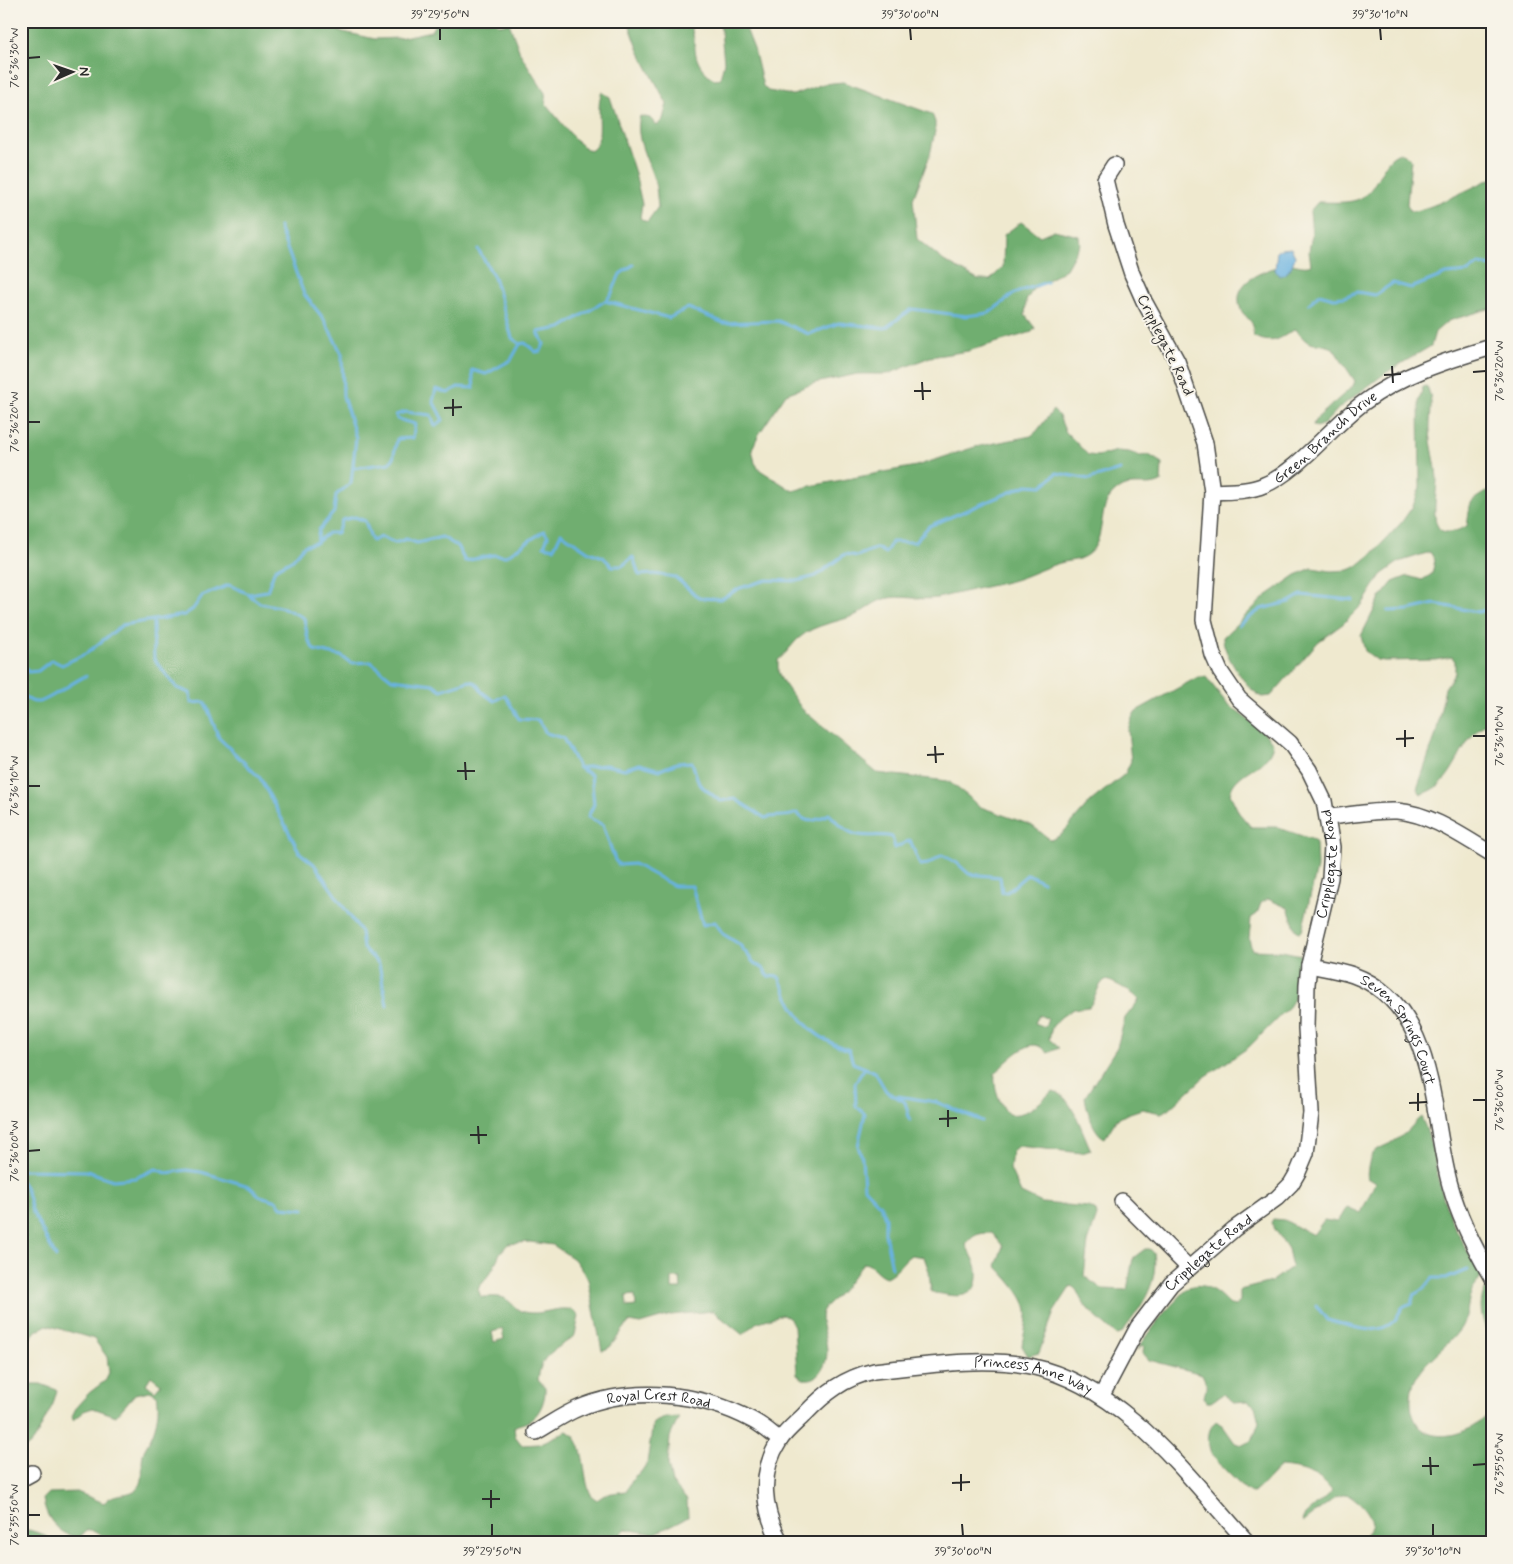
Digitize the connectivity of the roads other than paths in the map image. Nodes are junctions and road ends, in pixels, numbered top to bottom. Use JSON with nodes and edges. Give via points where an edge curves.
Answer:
{"nodes":[{"id":1,"x":1114,"y":165,"type":"dead end"},
{"id":2,"x":1492,"y":347,"type":"edge"},
{"id":3,"x":1212,"y":492,"type":"junction"},
{"id":4,"x":1328,"y":817,"type":"junction"},
{"id":5,"x":1492,"y":854,"type":"edge"},
{"id":6,"x":1309,"y":965,"type":"junction"},
{"id":7,"x":1122,"y":1201,"type":"dead end"},
{"id":8,"x":1188,"y":1268,"type":"junction"},
{"id":9,"x":1492,"y":1278,"type":"edge"},
{"id":10,"x":1102,"y":1395,"type":"junction"},
{"id":11,"x":536,"y":1432,"type":"dead end"},
{"id":12,"x":780,"y":1440,"type":"junction"},
{"id":13,"x":781,"y":1543,"type":"edge"},
{"id":14,"x":1248,"y":1543,"type":"edge"}],
"edges":[{"from":1,"to":3,"type":"street","name":"Cripplegate Road","via":[[1105,179],[1123,250],[1144,302],[1177,361],[1193,402],[1206,443]]},
{"from":2,"to":3,"type":"street","name":"Green Branch Drive","via":[[1411,376],[1377,394],[1284,473],[1265,485]]},
{"from":3,"to":4,"type":"street","name":"Cripplegate Road","via":[[1204,620],[1213,655],[1239,699],[1299,754],[1318,786]]},
{"from":4,"to":5,"type":"street","via":[[1374,812],[1417,815],[1439,823]]},
{"from":4,"to":6,"type":"street","name":"Cripplegate Road","via":[[1331,871]]},
{"from":6,"to":8,"type":"street","name":"Cripplegate Road","via":[[1306,1028],[1312,1109],[1306,1154],[1291,1184]]},
{"from":6,"to":9,"type":"street","name":"Seven Springs Court","via":[[1355,976],[1372,985],[1401,1011],[1412,1026],[1426,1066],[1450,1185],[1472,1243]]},
{"from":7,"to":8,"type":"street"},
{"from":8,"to":10,"type":"street","name":"Cripplegate Road","via":[[1160,1296],[1143,1320]]},
{"from":10,"to":12,"type":"street","name":"Princess Anne Way","via":[[1052,1372],[1012,1363],[874,1371],[857,1375],[832,1388]]},
{"from":10,"to":14,"type":"street","name":"Princess Anne Way","via":[[1155,1441]]},
{"from":11,"to":12,"type":"street","name":"Royal Crest Road","via":[[579,1408],[610,1398],[640,1394],[670,1396],[731,1410],[754,1420]]},
{"from":12,"to":13,"type":"street","name":"Princess Anne Way","via":[[770,1459],[765,1485],[768,1513]]}]}
